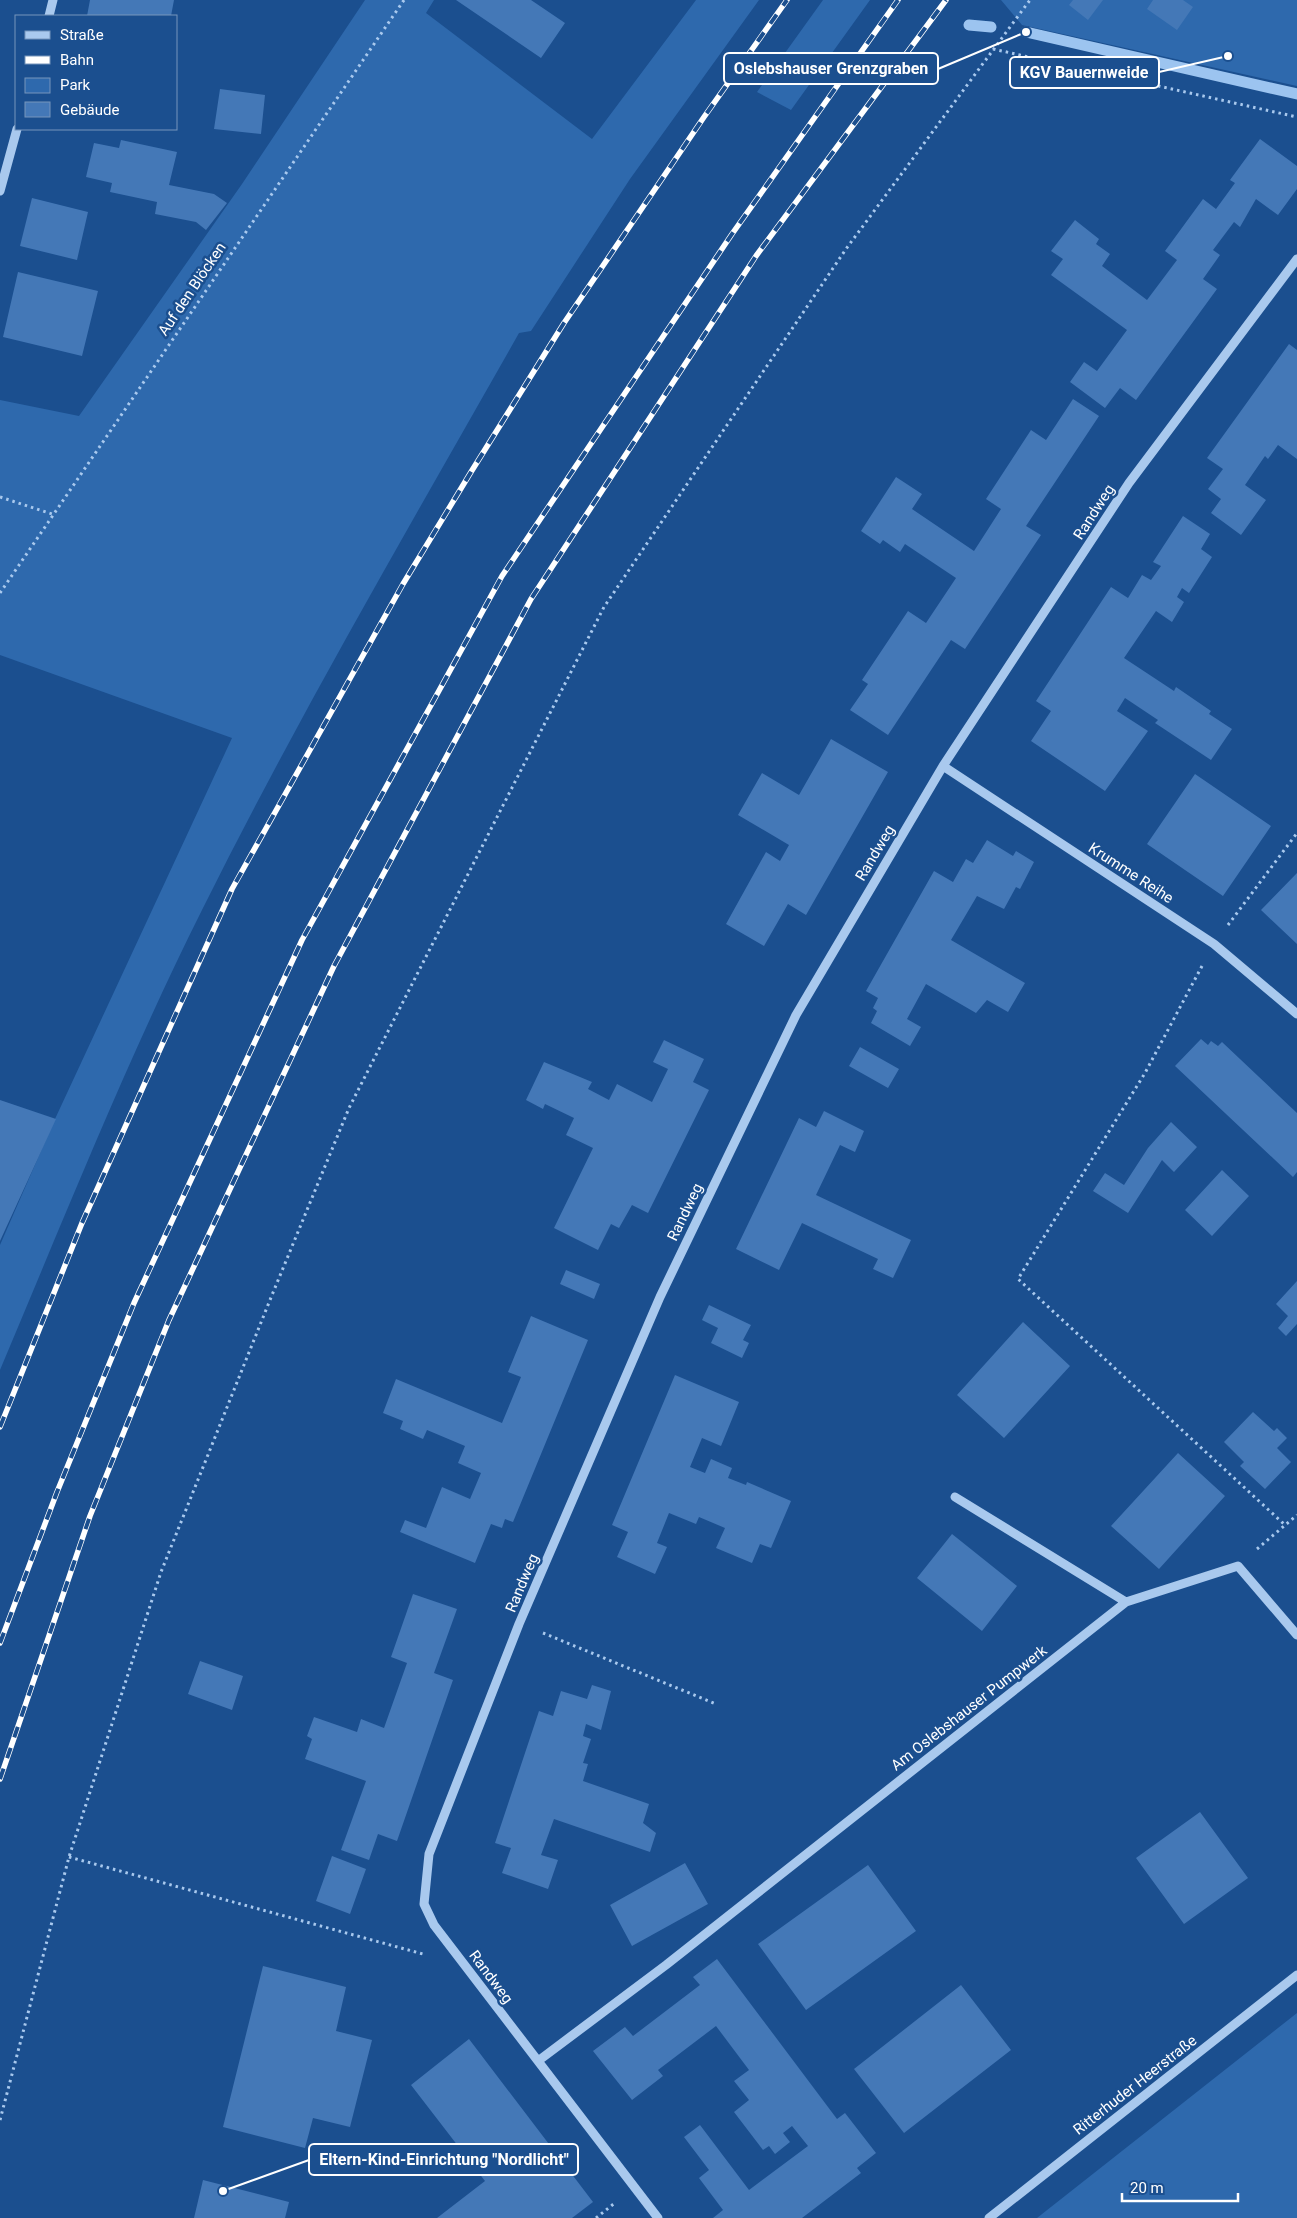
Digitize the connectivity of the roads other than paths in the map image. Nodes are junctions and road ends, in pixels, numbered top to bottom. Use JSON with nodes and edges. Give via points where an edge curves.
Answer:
{"nodes":[{"id":1,"x":53,"y":0,"type":"edge"},
{"id":2,"x":49,"y":15,"type":"edge"},
{"id":3,"x":17,"y":130,"type":"edge"},
{"id":4,"x":0,"y":191,"type":"edge"},
{"id":5,"x":1297,"y":259,"type":"edge"},
{"id":6,"x":943,"y":766,"type":"junction"},
{"id":7,"x":1297,"y":1014,"type":"edge"},
{"id":8,"x":955,"y":1497,"type":"dead end"},
{"id":9,"x":1126,"y":1602,"type":"junction"},
{"id":10,"x":1297,"y":1635,"type":"edge"},
{"id":11,"x":1297,"y":1974,"type":"edge"},
{"id":12,"x":538,"y":2061,"type":"junction"},
{"id":13,"x":658,"y":2218,"type":"edge"},
{"id":14,"x":990,"y":2218,"type":"edge"}],
"edges":[{"from":1,"to":2,"type":"street"},
{"from":3,"to":4,"type":"street"},
{"from":5,"to":6,"type":"street","name":"Randweg","via":[[1129,483]]},
{"from":6,"to":7,"type":"street","name":"Krumme Reihe","via":[[1214,944]]},
{"from":6,"to":12,"type":"street","name":"Randweg","via":[[796,1014],[660,1297],[519,1624],[430,1854],[424,1904],[434,1924]]},
{"from":8,"to":9,"type":"street"},
{"from":9,"to":10,"type":"street","name":"Am Oslebshauser Pumpwerk","via":[[1238,1566]]},
{"from":9,"to":12,"type":"street","name":"Am Oslebshauser Pumpwerk","via":[[666,1965]]},
{"from":11,"to":14,"type":"street","name":"Ritterhuder Heerstraße"},
{"from":12,"to":13,"type":"street","name":"Randweg"}]}
